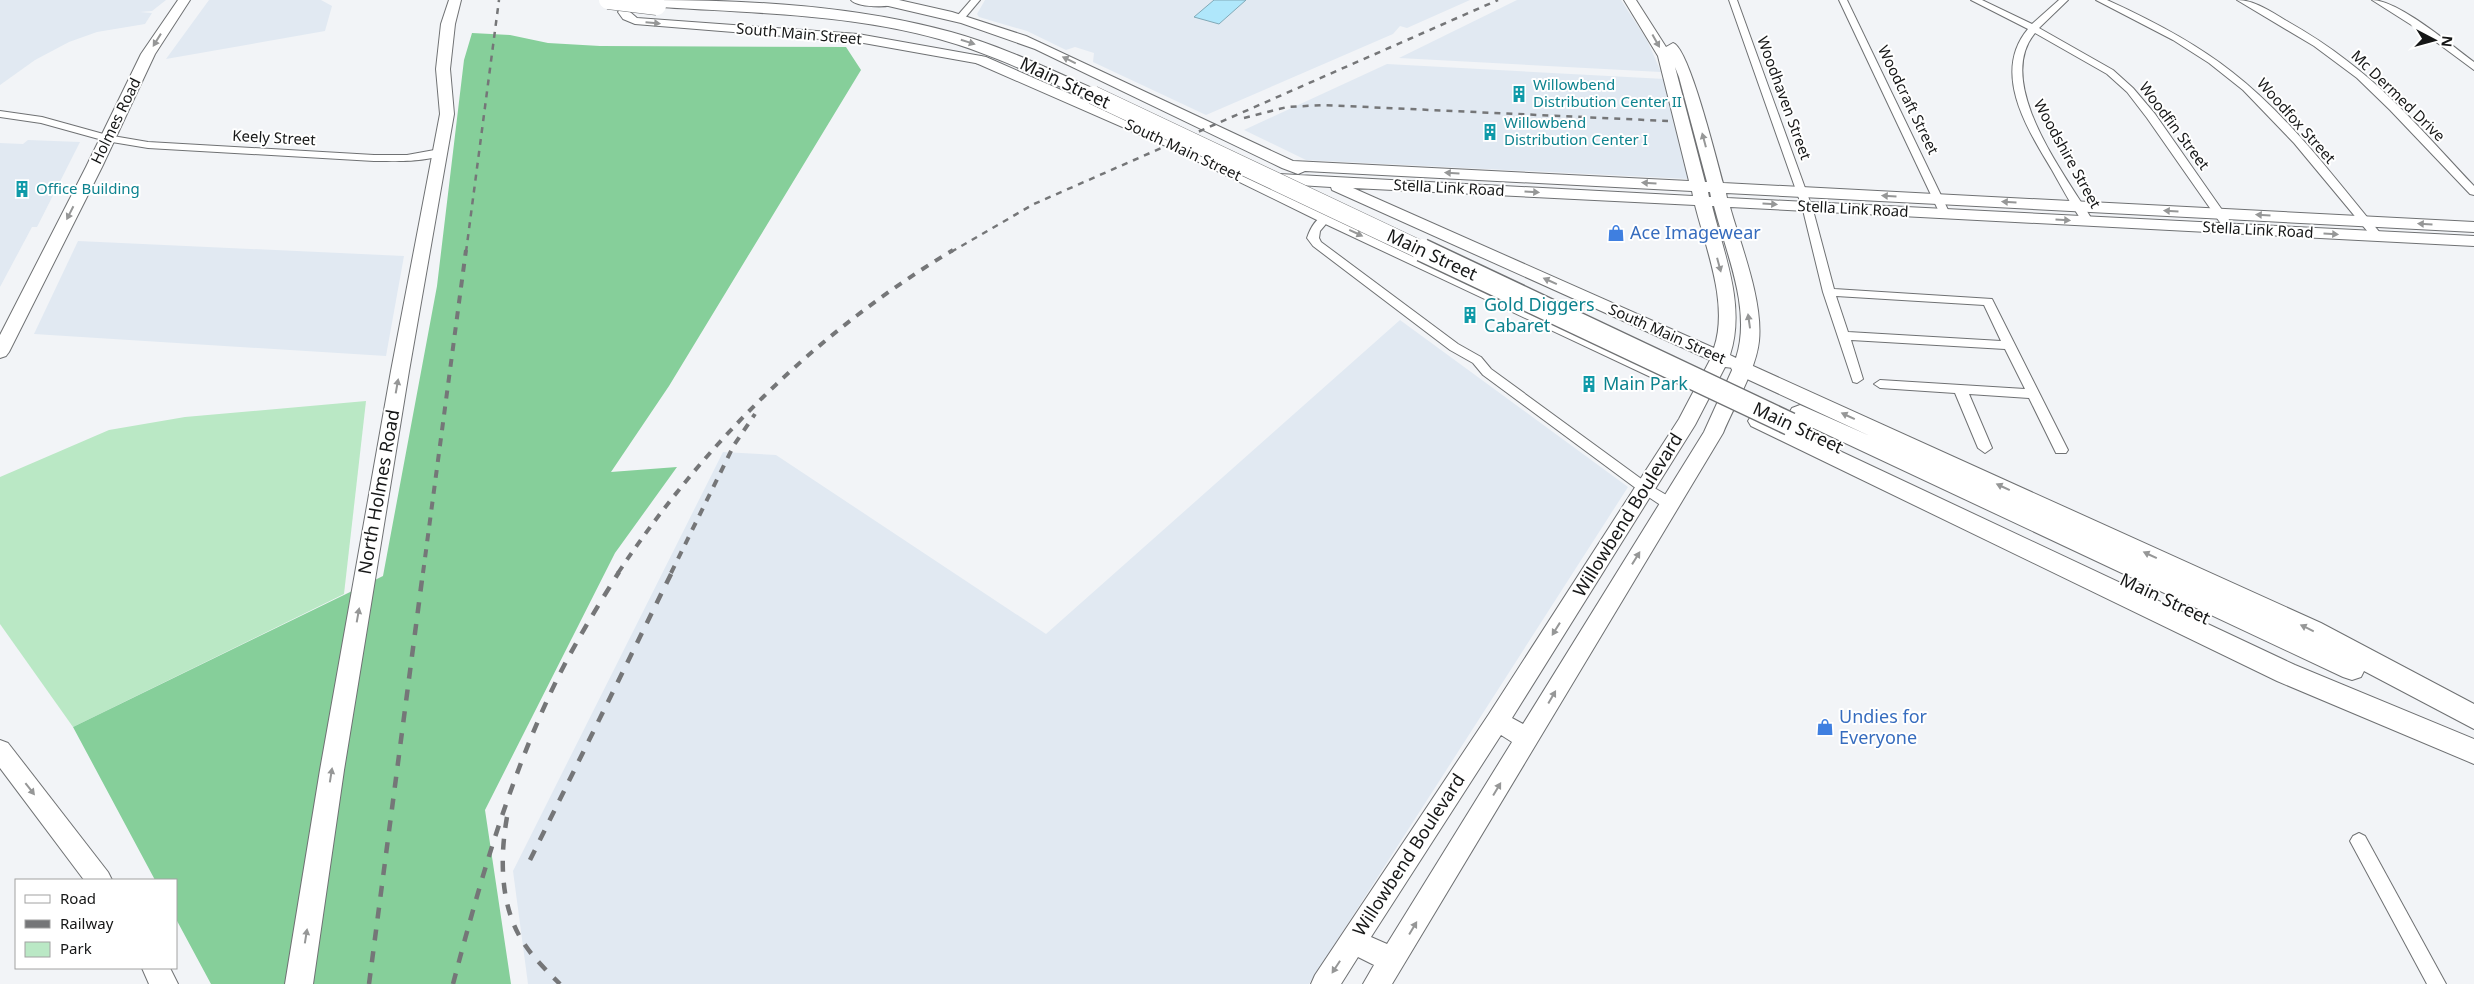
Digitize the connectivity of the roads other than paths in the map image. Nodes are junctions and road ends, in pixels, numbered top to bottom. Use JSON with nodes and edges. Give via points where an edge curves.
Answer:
{"nodes":[{"id":1,"x":184,"y":0,"type":"edge"},
{"id":2,"x":455,"y":0,"type":"edge"},
{"id":3,"x":608,"y":0,"type":"edge"},
{"id":4,"x":633,"y":0,"type":"edge"},
{"id":5,"x":757,"y":0,"type":"edge"},
{"id":6,"x":859,"y":0,"type":"edge"},
{"id":7,"x":976,"y":0,"type":"edge"},
{"id":8,"x":1630,"y":0,"type":"edge"},
{"id":9,"x":1643,"y":0,"type":"edge"},
{"id":10,"x":1733,"y":0,"type":"edge"},
{"id":11,"x":1843,"y":0,"type":"edge"},
{"id":12,"x":1975,"y":0,"type":"edge"},
{"id":13,"x":2064,"y":0,"type":"edge"},
{"id":14,"x":2100,"y":0,"type":"edge"},
{"id":15,"x":2241,"y":0,"type":"edge"},
{"id":16,"x":2376,"y":0,"type":"edge"},
{"id":17,"x":882,"y":1,"type":"edge"},
{"id":18,"x":659,"y":4,"type":"junction"},
{"id":19,"x":961,"y":18,"type":"junction"},
{"id":20,"x":2032,"y":29,"type":"junction"},
{"id":21,"x":981,"y":60,"type":"junction"},
{"id":22,"x":2474,"y":67,"type":"edge"},
{"id":23,"x":1671,"y":76,"type":"junction"},
{"id":24,"x":1686,"y":77,"type":"junction"},
{"id":25,"x":1098,"y":92,"type":"junction"},
{"id":26,"x":0,"y":114,"type":"edge"},
{"id":27,"x":106,"y":138,"type":"junction"},
{"id":28,"x":1242,"y":143,"type":"junction"},
{"id":29,"x":440,"y":152,"type":"junction"},
{"id":30,"x":1212,"y":164,"type":"junction"},
{"id":31,"x":1287,"y":164,"type":"junction"},
{"id":32,"x":1233,"y":174,"type":"junction"},
{"id":33,"x":1326,"y":182,"type":"junction"},
{"id":34,"x":1482,"y":182,"type":"junction"},
{"id":35,"x":1407,"y":186,"type":"junction"},
{"id":36,"x":2474,"y":192,"type":"edge"},
{"id":37,"x":1700,"y":193,"type":"junction"},
{"id":38,"x":1719,"y":194,"type":"junction"},
{"id":39,"x":1938,"y":198,"type":"junction"},
{"id":40,"x":1804,"y":199,"type":"junction"},
{"id":41,"x":2078,"y":206,"type":"junction"},
{"id":42,"x":2220,"y":213,"type":"junction"},
{"id":43,"x":1945,"y":214,"type":"junction"},
{"id":44,"x":1401,"y":215,"type":"junction"},
{"id":45,"x":1325,"y":218,"type":"junction"},
{"id":46,"x":2087,"y":221,"type":"junction"},
{"id":47,"x":2364,"y":221,"type":"junction"},
{"id":48,"x":2474,"y":226,"type":"edge"},
{"id":49,"x":2230,"y":228,"type":"junction"},
{"id":50,"x":2377,"y":236,"type":"junction"},
{"id":51,"x":2474,"y":241,"type":"edge"},
{"id":52,"x":1724,"y":286,"type":"junction"},
{"id":53,"x":1744,"y":287,"type":"junction"},
{"id":54,"x":1829,"y":292,"type":"junction"},
{"id":55,"x":1843,"y":336,"type":"junction"},
{"id":56,"x":1672,"y":337,"type":"junction"},
{"id":57,"x":2009,"y":345,"type":"junction"},
{"id":58,"x":0,"y":352,"type":"edge"},
{"id":59,"x":1720,"y":358,"type":"junction"},
{"id":60,"x":1742,"y":368,"type":"junction"},
{"id":61,"x":1648,"y":370,"type":"junction"},
{"id":62,"x":1857,"y":379,"type":"dead end"},
{"id":63,"x":1880,"y":384,"type":"dead end"},
{"id":64,"x":1960,"y":389,"type":"junction"},
{"id":65,"x":1702,"y":394,"type":"junction"},
{"id":66,"x":2033,"y":394,"type":"junction"},
{"id":67,"x":1726,"y":406,"type":"junction"},
{"id":68,"x":1790,"y":414,"type":"junction"},
{"id":69,"x":1985,"y":448,"type":"dead end"},
{"id":70,"x":2061,"y":450,"type":"dead end"},
{"id":71,"x":1646,"y":490,"type":"junction"},
{"id":72,"x":1670,"y":504,"type":"junction"},
{"id":73,"x":1570,"y":606,"type":"junction"},
{"id":74,"x":1598,"y":619,"type":"junction"},
{"id":75,"x":2474,"y":717,"type":"edge"},
{"id":76,"x":1498,"y":721,"type":"junction"},
{"id":77,"x":2474,"y":725,"type":"edge"},
{"id":78,"x":1528,"y":739,"type":"junction"},
{"id":79,"x":2474,"y":744,"type":"edge"},
{"id":80,"x":0,"y":750,"type":"edge"},
{"id":81,"x":2474,"y":752,"type":"edge"},
{"id":82,"x":2359,"y":841,"type":"dead end"},
{"id":83,"x":98,"y":879,"type":"edge"},
{"id":84,"x":1353,"y":942,"type":"junction"},
{"id":85,"x":1393,"y":960,"type":"junction"},
{"id":86,"x":156,"y":969,"type":"edge"},
{"id":87,"x":164,"y":984,"type":"edge"},
{"id":88,"x":299,"y":984,"type":"edge"},
{"id":89,"x":1325,"y":984,"type":"edge"},
{"id":90,"x":1377,"y":984,"type":"edge"},
{"id":91,"x":2437,"y":984,"type":"edge"}],
"edges":[{"from":1,"to":27,"type":"main road","name":"Holmes Road","one_way":true,"via":[[148,54]]},
{"from":2,"to":29,"type":"main road","name":"North Holmes Road","via":[[448,24],[443,69],[447,114]]},
{"from":3,"to":18,"type":"highway","bridge":true},
{"from":4,"to":18,"type":"highway","name":"Main Street","bridge":true},
{"from":4,"to":21,"type":"street","name":"South Main Street","one_way":true,"via":[[624,12],[635,21],[858,38]]},
{"from":5,"to":25,"type":"highway","name":"Main Street","via":[[868,9],[964,28],[1018,48]]},
{"from":6,"to":17,"type":"highway"},
{"from":7,"to":19,"type":"street"},
{"from":8,"to":23,"type":"main road","name":"Willowbend Boulevard","one_way":true,"via":[[1656,39]]},
{"from":9,"to":24,"type":"main road","name":"Willowbend Boulevard","via":[[1671,41]]},
{"from":10,"to":40,"type":"street","name":"Woodhaven Street"},
{"from":11,"to":39,"type":"street","name":"Woodcraft Street"},
{"from":12,"to":20,"type":"street","name":"Woodfin Street"},
{"from":13,"to":20,"type":"street","name":"Woodshire Street","via":[[2040,18]]},
{"from":14,"to":47,"type":"street","name":"Woodfox Street","via":[[2168,33],[2233,77],[2280,121]]},
{"from":15,"to":36,"type":"street","name":"Mc Dermed Drive","via":[[2302,34],[2343,62],[2378,93]]},
{"from":16,"to":22,"type":"street","via":[[2427,31]]},
{"from":17,"to":19,"type":"main road","name":"South Main Street"},
{"from":18,"to":21,"type":"highway","via":[[870,31]]},
{"from":18,"to":25,"type":"highway","name":"Main Street","one_way":true,"via":[[834,16],[925,30],[1012,58]]},
{"from":28,"to":19,"type":"main road","name":"South Main Street","one_way":true,"via":[[1040,46]]},
{"from":20,"to":41,"type":"street","name":"Woodshire Street","via":[[2017,60],[2020,100],[2029,123]]},
{"from":20,"to":42,"type":"street","name":"Woodfin Street","via":[[2085,55],[2130,90]]},
{"from":21,"to":30,"type":"main road","name":"South Main Street","via":[[1165,140]]},
{"from":23,"to":24,"type":"main road"},
{"from":23,"to":37,"type":"main road","name":"Willowbend Boulevard"},
{"from":38,"to":24,"type":"main road","name":"Willowbend Boulevard","one_way":true},
{"from":25,"to":68,"type":"highway","name":"Main Street","bridge":true},
{"from":26,"to":27,"type":"street","via":[[42,120]]},
{"from":27,"to":29,"type":"street","name":"Keely Street","via":[[200,149],[374,158],[407,158]]},
{"from":27,"to":58,"type":"main road","name":"Holmes Road","one_way":true},
{"from":28,"to":30,"type":"main road"},
{"from":28,"to":31,"type":"main road","name":"South Main Street"},
{"from":88,"to":29,"type":"main road","name":"North Holmes Road","one_way":true,"via":[[332,770]]},
{"from":30,"to":32,"type":"main road","name":"South Main Street"},
{"from":31,"to":33,"type":"main road","name":"South Main Street"},
{"from":34,"to":31,"type":"main road","name":"Stella Link Road","one_way":true},
{"from":32,"to":33,"type":"main road","name":"Stella Link Road"},
{"from":32,"to":45,"type":"main road","name":"South Main Street"},
{"from":33,"to":35,"type":"main road","name":"Stella Link Road"},
{"from":33,"to":44,"type":"main road","name":"South Main Street"},
{"from":34,"to":35,"type":"main road","name":"Stella Link Road"},
{"from":34,"to":37,"type":"main road","name":"Stella Link Road"},
{"from":35,"to":44,"type":"main road","via":[[1392,199]]},
{"from":37,"to":38,"type":"main road","name":"Stella Link Road"},
{"from":37,"to":52,"type":"main road","name":"Willowbend Boulevard","one_way":true},
{"from":38,"to":40,"type":"main road","name":"Stella Link Road"},
{"from":38,"to":53,"type":"main road","name":"Willowbend Boulevard"},
{"from":39,"to":40,"type":"main road","name":"Stella Link Road","one_way":true},
{"from":41,"to":39,"type":"main road","name":"Stella Link Road","one_way":true},
{"from":39,"to":43,"type":"street","name":"Woodcraft Street"},
{"from":40,"to":43,"type":"main road","name":"Stella Link Road"},
{"from":40,"to":54,"type":"street","name":"Woodhaven Street"},
{"from":42,"to":41,"type":"main road","name":"Stella Link Road","one_way":true},
{"from":41,"to":46,"type":"street","name":"Woodshire Street"},
{"from":47,"to":42,"type":"main road","name":"Stella Link Road","one_way":true},
{"from":42,"to":49,"type":"street","name":"Woodfin Street"},
{"from":43,"to":46,"type":"main road","name":"Stella Link Road","one_way":true},
{"from":56,"to":44,"type":"main road","name":"South Main Street","one_way":true},
{"from":45,"to":61,"type":"main road","name":"South Main Street","one_way":true},
{"from":45,"to":71,"type":"street","via":[[1315,230],[1313,238],[1317,244],[1454,347],[1477,360],[1493,376]]},
{"from":46,"to":49,"type":"main road","name":"Stella Link Road"},
{"from":48,"to":47,"type":"main road","name":"Stella Link Road","one_way":true},
{"from":47,"to":50,"type":"street","name":"Woodfox Street"},
{"from":49,"to":50,"type":"main road","name":"Stella Link Road","one_way":true},
{"from":50,"to":51,"type":"main road","name":"Stella Link Road"},
{"from":52,"to":53,"type":"main road"},
{"from":52,"to":59,"type":"main road","name":"Willowbend Boulevard","via":[[1726,337]]},
{"from":60,"to":53,"type":"main road","name":"Willowbend Boulevard","one_way":true,"via":[[1750,343],[1751,326]]},
{"from":54,"to":55,"type":"street","name":"Woodhaven Street"},
{"from":54,"to":57,"type":"street","via":[[1988,302]]},
{"from":55,"to":57,"type":"street"},
{"from":55,"to":62,"type":"street","name":"Woodhaven Street"},
{"from":56,"to":59,"type":"main road","name":"South Main Street"},
{"from":56,"to":61,"type":"main road","via":[[1685,352],[1676,368]]},
{"from":57,"to":66,"type":"street"},
{"from":59,"to":60,"type":"main road","name":"South Main Street"},
{"from":59,"to":65,"type":"main road","name":"Willowbend Boulevard"},
{"from":60,"to":67,"type":"main road","name":"Willowbend Boulevard"},
{"from":60,"to":68,"type":"highway"},
{"from":61,"to":65,"type":"main road","name":"South Main Street"},
{"from":63,"to":64,"type":"street"},
{"from":64,"to":66,"type":"street"},
{"from":64,"to":69,"type":"street"},
{"from":65,"to":67,"type":"main road","name":"South Main Street"},
{"from":65,"to":71,"type":"main road","name":"Willowbend Boulevard"},
{"from":66,"to":70,"type":"street"},
{"from":67,"to":68,"type":"highway"},
{"from":67,"to":72,"type":"main road","name":"Willowbend Boulevard"},
{"from":75,"to":68,"type":"highway","one_way":true,"via":[[2312,630]]},
{"from":68,"to":77,"type":"highway","name":"Main Street"},
{"from":68,"to":79,"type":"highway","name":"Main Street"},
{"from":68,"to":81,"type":"highway","via":[[2286,673]]},
{"from":71,"to":72,"type":"street"},
{"from":71,"to":73,"type":"main road","name":"Willowbend Boulevard"},
{"from":74,"to":72,"type":"main road","name":"Willowbend Boulevard","one_way":true},
{"from":73,"to":74,"type":"main road"},
{"from":73,"to":76,"type":"main road","name":"Willowbend Boulevard","one_way":true},
{"from":78,"to":74,"type":"main road","name":"Willowbend Boulevard","one_way":true},
{"from":76,"to":78,"type":"main road"},
{"from":76,"to":84,"type":"main road","name":"Willowbend Boulevard"},
{"from":85,"to":78,"type":"main road","name":"Willowbend Boulevard","one_way":true},
{"from":80,"to":83,"type":"main road","one_way":true},
{"from":82,"to":91,"type":"street"},
{"from":84,"to":85,"type":"main road"},
{"from":84,"to":89,"type":"main road","name":"Willowbend Boulevard","one_way":true},
{"from":85,"to":90,"type":"main road","name":"Willowbend Boulevard"},
{"from":86,"to":87,"type":"main road"}]}
